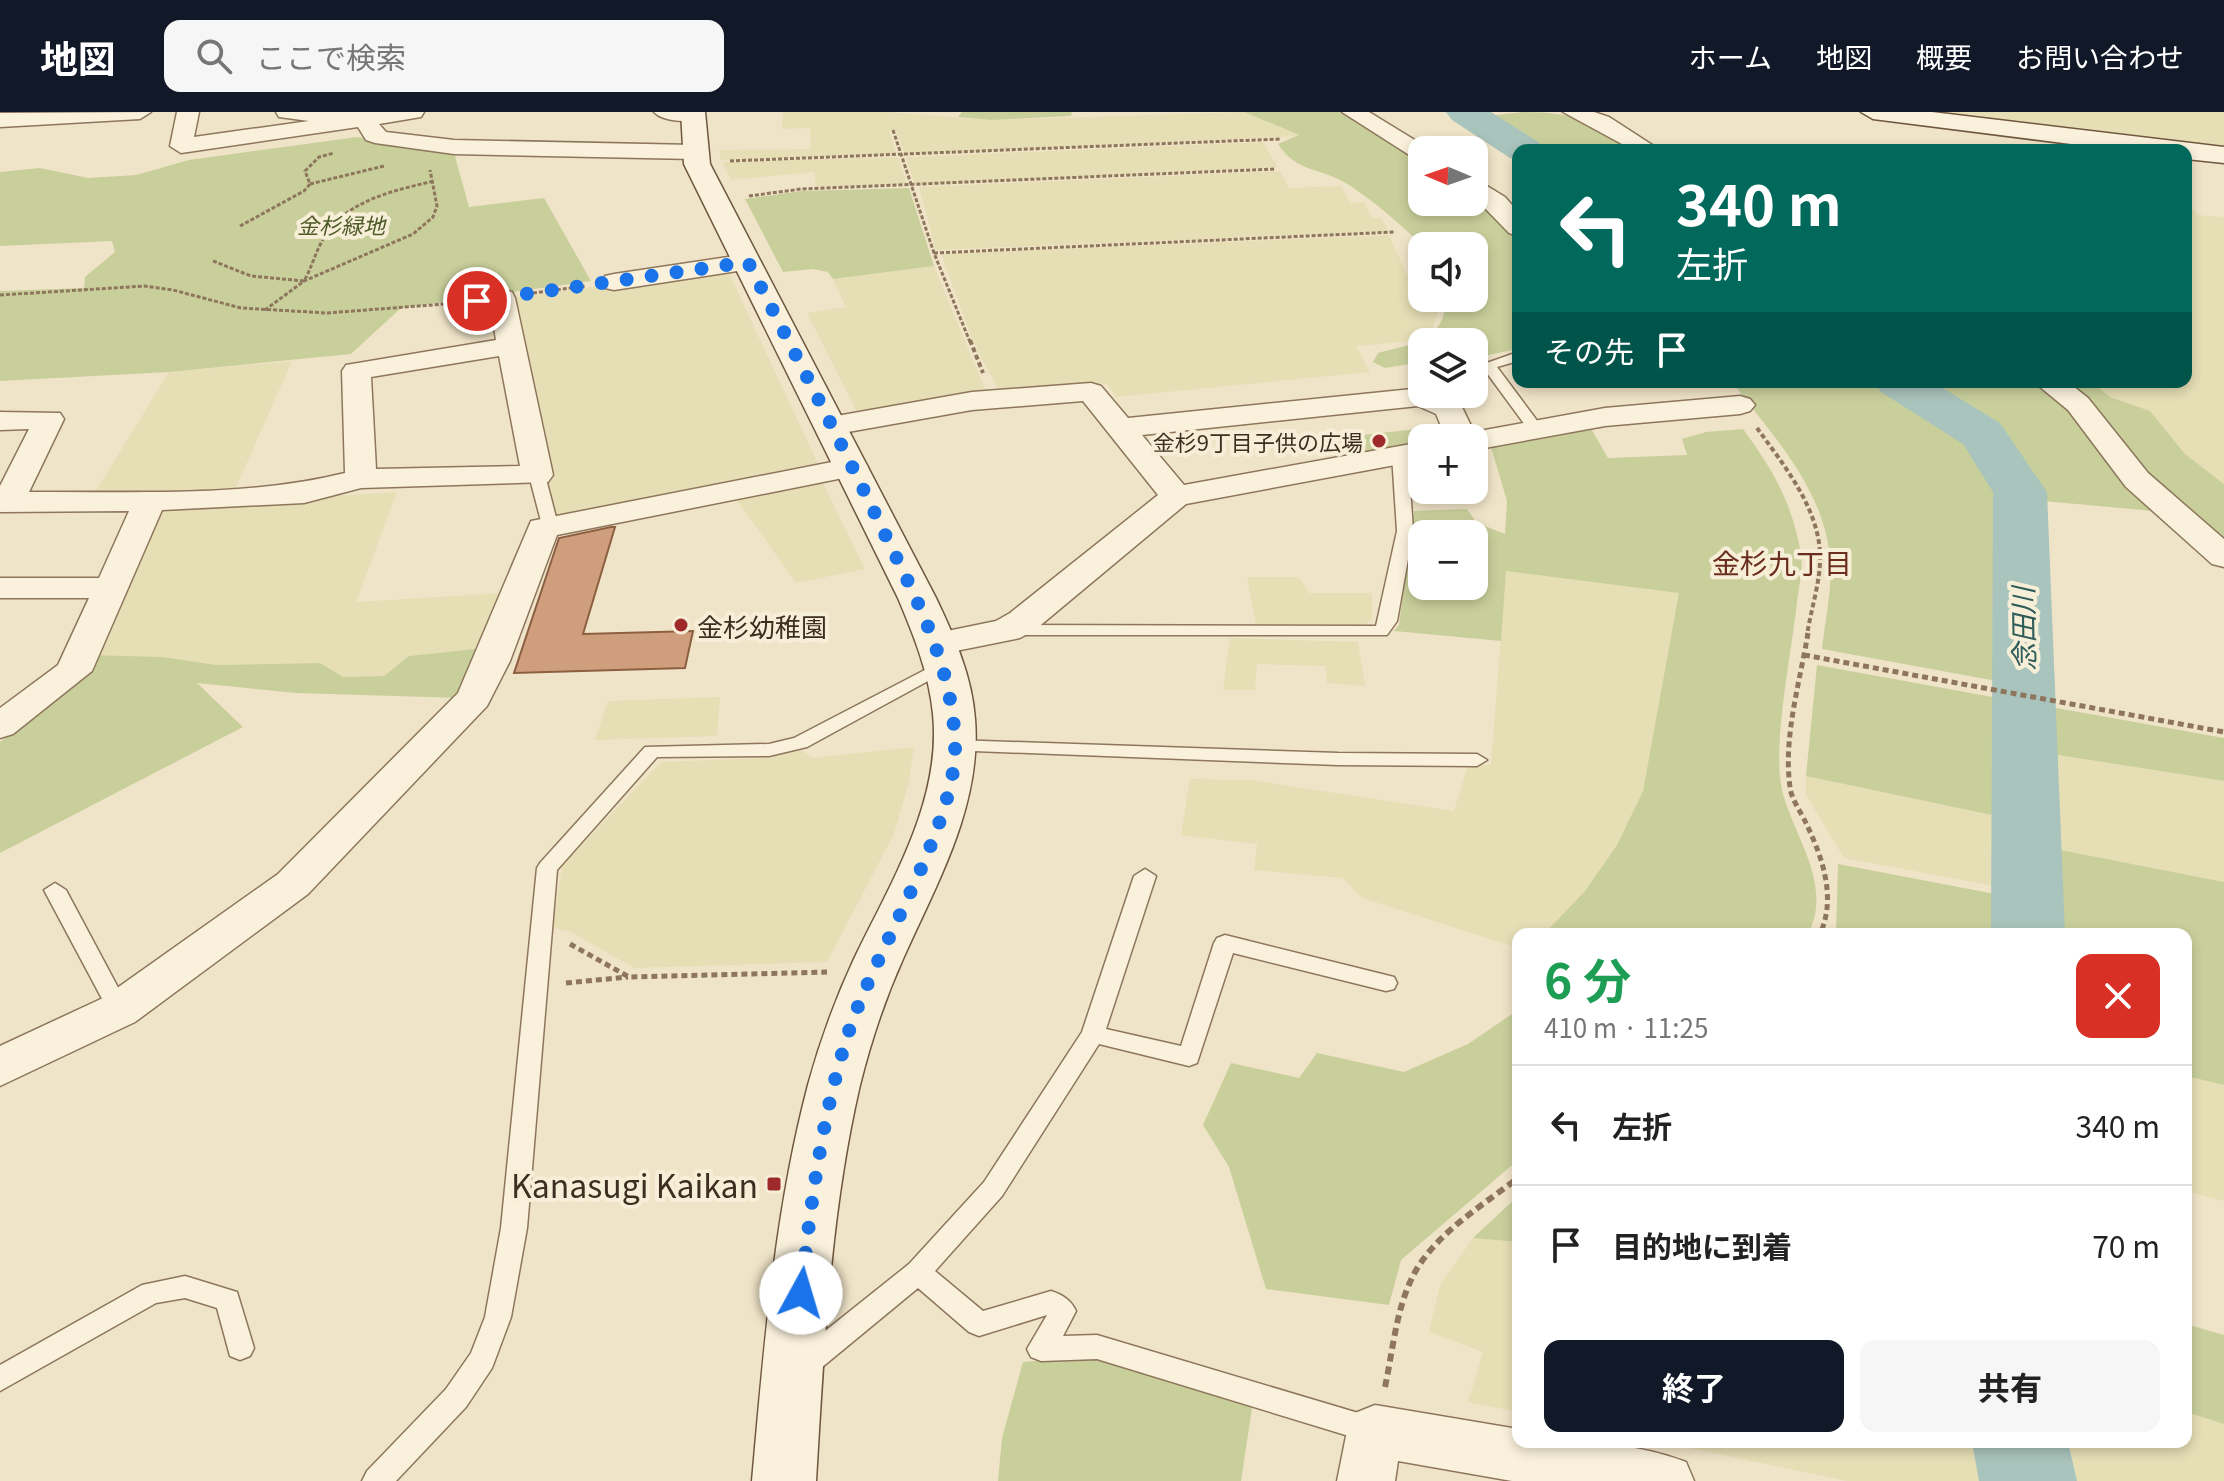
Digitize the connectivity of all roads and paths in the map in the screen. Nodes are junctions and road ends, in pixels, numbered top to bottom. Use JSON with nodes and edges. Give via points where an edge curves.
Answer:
{"nodes":[{"id":1,"x":140,"y":112,"type":"edge"},
{"id":2,"x":188,"y":112,"type":"edge"},
{"id":3,"x":287,"y":112,"type":"edge"},
{"id":4,"x":413,"y":112,"type":"edge"},
{"id":5,"x":1353,"y":112,"type":"edge"},
{"id":6,"x":1574,"y":112,"type":"edge"},
{"id":7,"x":1873,"y":112,"type":"edge"},
{"id":8,"x":684,"y":113,"type":"edge"},
{"id":9,"x":26,"y":116,"type":"edge"},
{"id":10,"x":365,"y":119,"type":"junction"},
{"id":11,"x":0,"y":120,"type":"edge"},
{"id":12,"x":893,"y":130,"type":"dead end"},
{"id":13,"x":383,"y":138,"type":"junction"},
{"id":14,"x":1280,"y":139,"type":"dead end"},
{"id":15,"x":1639,"y":144,"type":"edge"},
{"id":16,"x":2130,"y":144,"type":"edge"},
{"id":17,"x":1408,"y":145,"type":"edge"},
{"id":18,"x":431,"y":150,"type":"junction"},
{"id":19,"x":2192,"y":152,"type":"edge"},
{"id":20,"x":902,"y":155,"type":"junction"},
{"id":21,"x":2224,"y":155,"type":"edge"},
{"id":22,"x":696,"y":158,"type":"junction"},
{"id":23,"x":1275,"y":169,"type":"dead end"},
{"id":24,"x":434,"y":181,"type":"junction"},
{"id":25,"x":310,"y":184,"type":"junction"},
{"id":26,"x":913,"y":187,"type":"junction"},
{"id":27,"x":1488,"y":196,"type":"edge"},
{"id":28,"x":717,"y":202,"type":"junction"},
{"id":29,"x":1512,"y":221,"type":"edge"},
{"id":30,"x":240,"y":226,"type":"dead end"},
{"id":31,"x":1395,"y":232,"type":"dead end"},
{"id":32,"x":934,"y":253,"type":"junction"},
{"id":33,"x":213,"y":261,"type":"dead end"},
{"id":34,"x":748,"y":262,"type":"junction"},
{"id":35,"x":304,"y":281,"type":"junction"},
{"id":36,"x":614,"y":282,"type":"joint"},
{"id":37,"x":0,"y":295,"type":"edge"},
{"id":38,"x":502,"y":298,"type":"junction"},
{"id":39,"x":264,"y":310,"type":"junction"},
{"id":40,"x":512,"y":346,"type":"junction"},
{"id":41,"x":1512,"y":358,"type":"edge"},
{"id":42,"x":2057,"y":388,"type":"edge"},
{"id":43,"x":1731,"y":394,"type":"edge"},
{"id":44,"x":995,"y":401,"type":"junction"},
{"id":45,"x":0,"y":421,"type":"edge"},
{"id":46,"x":1455,"y":424,"type":"edge"},
{"id":47,"x":1118,"y":428,"type":"junction"},
{"id":48,"x":1536,"y":430,"type":"junction"},
{"id":49,"x":1488,"y":439,"type":"edge"},
{"id":50,"x":842,"y":446,"type":"junction"},
{"id":51,"x":1408,"y":454,"type":"edge"},
{"id":52,"x":537,"y":475,"type":"junction"},
{"id":53,"x":361,"y":479,"type":"junction"},
{"id":54,"x":1408,"y":492,"type":"edge"},
{"id":55,"x":1176,"y":496,"type":"junction"},
{"id":56,"x":150,"y":501,"type":"junction"},
{"id":57,"x":4,"y":502,"type":"edge"},
{"id":58,"x":550,"y":525,"type":"junction"},
{"id":59,"x":2224,"y":557,"type":"edge"},
{"id":60,"x":0,"y":588,"type":"edge"},
{"id":61,"x":109,"y":588,"type":"junction"},
{"id":62,"x":1007,"y":630,"type":"junction"},
{"id":63,"x":940,"y":654,"type":"junction"},
{"id":64,"x":1804,"y":655,"type":"junction"},
{"id":65,"x":0,"y":726,"type":"edge"},
{"id":66,"x":2224,"y":732,"type":"edge"},
{"id":67,"x":955,"y":746,"type":"junction"},
{"id":68,"x":1477,"y":760,"type":"dead end"},
{"id":69,"x":1145,"y":876,"type":"dead end"},
{"id":70,"x":55,"y":890,"type":"dead end"},
{"id":71,"x":1823,"y":928,"type":"edge"},
{"id":72,"x":538,"y":936,"type":"junction"},
{"id":73,"x":870,"y":973,"type":"junction"},
{"id":74,"x":629,"y":977,"type":"junction"},
{"id":75,"x":1386,"y":983,"type":"dead end"},
{"id":76,"x":536,"y":985,"type":"junction"},
{"id":77,"x":119,"y":1010,"type":"junction"},
{"id":78,"x":1093,"y":1034,"type":"junction"},
{"id":79,"x":0,"y":1068,"type":"edge"},
{"id":80,"x":1512,"y":1183,"type":"edge"},
{"id":81,"x":918,"y":1272,"type":"junction"},
{"id":82,"x":240,"y":1348,"type":"dead end"},
{"id":83,"x":792,"y":1375,"type":"junction"},
{"id":84,"x":0,"y":1379,"type":"edge"},
{"id":85,"x":1370,"y":1456,"type":"edge"},
{"id":86,"x":377,"y":1481,"type":"edge"},
{"id":87,"x":784,"y":1481,"type":"edge"},
{"id":88,"x":1665,"y":1481,"type":"edge"}],
"edges":[{"from":1,"to":9,"type":"street"},
{"from":2,"to":10,"type":"street","via":[[181,146]]},
{"from":3,"to":10,"type":"street"},
{"from":4,"to":10,"type":"street"},
{"from":5,"to":17,"type":"street"},
{"from":6,"to":15,"type":"street"},
{"from":7,"to":16,"type":"main road"},
{"from":8,"to":22,"type":"main road"},
{"from":9,"to":11,"type":"street"},
{"from":10,"to":13,"type":"street","via":[[374,135]]},
{"from":12,"to":20,"type":"path"},
{"from":13,"to":18,"type":"street"},
{"from":13,"to":25,"type":"path","via":[[319,157],[305,171]]},
{"from":14,"to":20,"type":"path"},
{"from":18,"to":22,"type":"street"},
{"from":18,"to":24,"type":"path"},
{"from":18,"to":25,"type":"path"},
{"from":19,"to":21,"type":"main road"},
{"from":20,"to":22,"type":"path"},
{"from":20,"to":26,"type":"path"},
{"from":22,"to":28,"type":"main road"},
{"from":23,"to":26,"type":"path"},
{"from":24,"to":35,"type":"path","via":[[393,191],[346,212],[327,232]]},
{"from":24,"to":35,"type":"path","via":[[433,217],[413,234]]},
{"from":25,"to":30,"type":"path"},
{"from":26,"to":28,"type":"path","via":[[801,189]]},
{"from":26,"to":32,"type":"path"},
{"from":27,"to":29,"type":"street"},
{"from":28,"to":34,"type":"main road"},
{"from":31,"to":32,"type":"path"},
{"from":32,"to":44,"type":"path"},
{"from":33,"to":35,"type":"path","via":[[251,276]]},
{"from":34,"to":36,"type":"street"},
{"from":34,"to":50,"type":"main road"},
{"from":35,"to":39,"type":"path"},
{"from":36,"to":38,"type":"path"},
{"from":37,"to":39,"type":"path","via":[[167,288],[215,303]]},
{"from":38,"to":39,"type":"path","via":[[428,309]]},
{"from":38,"to":40,"type":"street"},
{"from":40,"to":52,"type":"street"},
{"from":40,"to":53,"type":"street","via":[[356,371]]},
{"from":41,"to":48,"type":"lane","via":[[1488,365]]},
{"from":42,"to":59,"type":"street","via":[[2078,404],[2137,480]]},
{"from":43,"to":48,"type":"street"},
{"from":43,"to":64,"type":"path","via":[[1791,475],[1810,516],[1820,554]]},
{"from":44,"to":47,"type":"street","via":[[1091,392]]},
{"from":44,"to":50,"type":"street","via":[[972,401]]},
{"from":45,"to":57,"type":"street","via":[[49,419]]},
{"from":46,"to":47,"type":"street","via":[[1449,409],[1422,397]]},
{"from":47,"to":55,"type":"street"},
{"from":48,"to":49,"type":"street"},
{"from":50,"to":58,"type":"street"},
{"from":50,"to":63,"type":"main road"},
{"from":51,"to":55,"type":"street"},
{"from":52,"to":53,"type":"street"},
{"from":52,"to":58,"type":"lane"},
{"from":53,"to":56,"type":"street","via":[[304,493]]},
{"from":54,"to":62,"type":"lane","via":[[1388,621],[1381,631]]},
{"from":55,"to":62,"type":"street","via":[[1059,594]]},
{"from":56,"to":57,"type":"street"},
{"from":56,"to":61,"type":"street"},
{"from":58,"to":77,"type":"street","via":[[543,528],[474,698],[293,884]]},
{"from":60,"to":61,"type":"street"},
{"from":61,"to":65,"type":"street","via":[[74,671]]},
{"from":62,"to":63,"type":"street"},
{"from":63,"to":67,"type":"main road"},
{"from":63,"to":72,"type":"lane","via":[[800,743],[769,750],[652,751],[547,868]]},
{"from":64,"to":66,"type":"path"},
{"from":64,"to":71,"type":"path","via":[[1789,753],[1790,790],[1828,884]]},
{"from":67,"to":68,"type":"lane"},
{"from":67,"to":73,"type":"main road","via":[[933,838]]},
{"from":69,"to":78,"type":"lane"},
{"from":70,"to":77,"type":"lane"},
{"from":72,"to":74,"type":"path","via":[[562,940]]},
{"from":72,"to":76,"type":"lane"},
{"from":73,"to":74,"type":"path"},
{"from":73,"to":83,"type":"main road","via":[[831,1095],[810,1210]]},
{"from":74,"to":76,"type":"path"},
{"from":75,"to":78,"type":"lane","via":[[1225,943],[1189,1057]]},
{"from":76,"to":86,"type":"lane","via":[[514,1228],[498,1317],[482,1359],[456,1398]]},
{"from":77,"to":79,"type":"street"},
{"from":78,"to":81,"type":"lane","via":[[993,1189]]},
{"from":80,"to":85,"type":"path","via":[[1462,1222],[1415,1271]]},
{"from":81,"to":83,"type":"lane"},
{"from":81,"to":85,"type":"lane","via":[[979,1324],[1051,1302],[1063,1311],[1041,1349],[1097,1347]]},
{"from":82,"to":84,"type":"lane","via":[[228,1300],[185,1287],[151,1293]]},
{"from":83,"to":87,"type":"main road"},
{"from":85,"to":88,"type":"street"}]}
